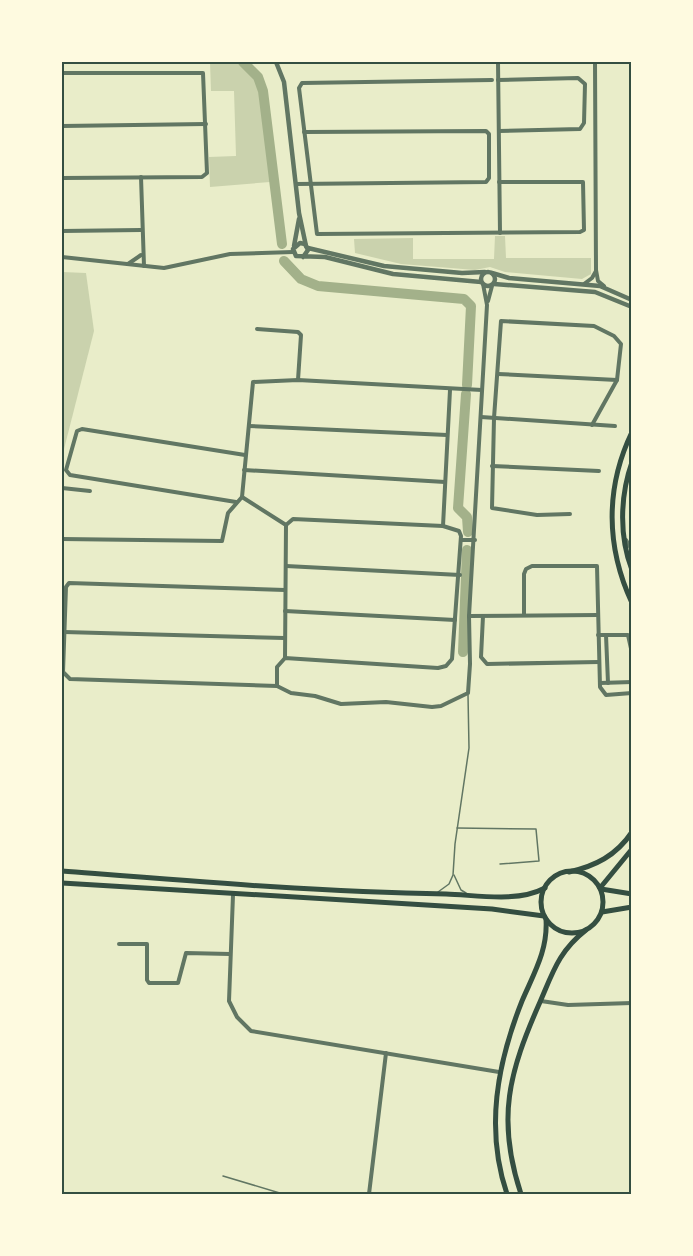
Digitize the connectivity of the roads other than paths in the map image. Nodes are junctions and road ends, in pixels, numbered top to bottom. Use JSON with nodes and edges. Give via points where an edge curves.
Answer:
{"nodes":[{"id":1,"x":498,"y":62,"type":"edge"},
{"id":2,"x":595,"y":62,"type":"edge"},
{"id":3,"x":276,"y":63,"type":"edge"},
{"id":4,"x":62,"y":73,"type":"edge"},
{"id":5,"x":492,"y":80,"type":"dead end"},
{"id":6,"x":498,"y":80,"type":"junction"},
{"id":7,"x":206,"y":124,"type":"junction"},
{"id":8,"x":62,"y":126,"type":"edge"},
{"id":9,"x":499,"y":130,"type":"junction"},
{"id":10,"x":304,"y":132,"type":"junction"},
{"id":11,"x":141,"y":177,"type":"junction"},
{"id":12,"x":62,"y":178,"type":"edge"},
{"id":13,"x":499,"y":182,"type":"junction"},
{"id":14,"x":297,"y":184,"type":"junction"},
{"id":15,"x":310,"y":184,"type":"junction"},
{"id":16,"x":299,"y":213,"type":"junction"},
{"id":17,"x":141,"y":230,"type":"junction"},
{"id":18,"x":62,"y":231,"type":"edge"},
{"id":19,"x":500,"y":233,"type":"junction"},
{"id":20,"x":307,"y":247,"type":"junction"},
{"id":21,"x":294,"y":249,"type":"junction"},
{"id":22,"x":141,"y":254,"type":"junction"},
{"id":23,"x":62,"y":257,"type":"edge"},
{"id":24,"x":303,"y":257,"type":"junction"},
{"id":25,"x":125,"y":264,"type":"junction"},
{"id":26,"x":144,"y":266,"type":"junction"},
{"id":27,"x":155,"y":268,"type":"junction"},
{"id":28,"x":596,"y":270,"type":"junction"},
{"id":29,"x":485,"y":272,"type":"junction"},
{"id":30,"x":492,"y":273,"type":"junction"},
{"id":31,"x":482,"y":283,"type":"junction"},
{"id":32,"x":584,"y":284,"type":"junction"},
{"id":33,"x":493,"y":285,"type":"junction"},
{"id":34,"x":605,"y":287,"type":"junction"},
{"id":35,"x":632,"y":300,"type":"edge"},
{"id":36,"x":487,"y":305,"type":"junction"},
{"id":37,"x":632,"y":307,"type":"edge"},
{"id":38,"x":257,"y":329,"type":"dead end"},
{"id":39,"x":498,"y":374,"type":"junction"},
{"id":40,"x":298,"y":380,"type":"junction"},
{"id":41,"x":617,"y":380,"type":"junction"},
{"id":42,"x":450,"y":390,"type":"junction"},
{"id":43,"x":482,"y":390,"type":"junction"},
{"id":44,"x":481,"y":417,"type":"junction"},
{"id":45,"x":494,"y":418,"type":"junction"},
{"id":46,"x":592,"y":424,"type":"junction"},
{"id":47,"x":249,"y":426,"type":"junction"},
{"id":48,"x":615,"y":426,"type":"dead end"},
{"id":49,"x":632,"y":432,"type":"edge"},
{"id":50,"x":447,"y":435,"type":"junction"},
{"id":51,"x":245,"y":455,"type":"junction"},
{"id":52,"x":632,"y":462,"type":"edge"},
{"id":53,"x":492,"y":466,"type":"junction"},
{"id":54,"x":244,"y":470,"type":"junction"},
{"id":55,"x":598,"y":471,"type":"dead end"},
{"id":56,"x":445,"y":482,"type":"junction"},
{"id":57,"x":62,"y":488,"type":"edge"},
{"id":58,"x":90,"y":491,"type":"dead end"},
{"id":59,"x":242,"y":497,"type":"junction"},
{"id":60,"x":236,"y":502,"type":"junction"},
{"id":61,"x":570,"y":514,"type":"dead end"},
{"id":62,"x":286,"y":525,"type":"junction"},
{"id":63,"x":443,"y":526,"type":"junction"},
{"id":64,"x":624,"y":536,"type":"junction"},
{"id":65,"x":62,"y":539,"type":"edge"},
{"id":66,"x":461,"y":540,"type":"junction"},
{"id":67,"x":475,"y":540,"type":"junction"},
{"id":68,"x":632,"y":550,"type":"edge"},
{"id":69,"x":286,"y":566,"type":"junction"},
{"id":70,"x":632,"y":570,"type":"edge"},
{"id":71,"x":460,"y":575,"type":"junction"},
{"id":72,"x":285,"y":590,"type":"junction"},
{"id":73,"x":632,"y":603,"type":"edge"},
{"id":74,"x":285,"y":611,"type":"junction"},
{"id":75,"x":524,"y":615,"type":"junction"},
{"id":76,"x":598,"y":615,"type":"junction"},
{"id":77,"x":469,"y":616,"type":"junction"},
{"id":78,"x":483,"y":616,"type":"junction"},
{"id":79,"x":455,"y":620,"type":"junction"},
{"id":80,"x":64,"y":632,"type":"junction"},
{"id":81,"x":598,"y":635,"type":"junction"},
{"id":82,"x":606,"y":635,"type":"junction"},
{"id":83,"x":284,"y":638,"type":"junction"},
{"id":84,"x":632,"y":653,"type":"edge"},
{"id":85,"x":285,"y":658,"type":"junction"},
{"id":86,"x":599,"y":662,"type":"junction"},
{"id":87,"x":632,"y":682,"type":"edge"},
{"id":88,"x":600,"y":683,"type":"junction"},
{"id":89,"x":608,"y":683,"type":"junction"},
{"id":90,"x":277,"y":686,"type":"junction"},
{"id":91,"x":468,"y":693,"type":"junction"},
{"id":92,"x":632,"y":693,"type":"edge"},
{"id":93,"x":457,"y":828,"type":"junction"},
{"id":94,"x":632,"y":832,"type":"edge"},
{"id":95,"x":632,"y":849,"type":"edge"},
{"id":96,"x":500,"y":864,"type":"dead end"},
{"id":97,"x":62,"y":872,"type":"edge"},
{"id":98,"x":569,"y":872,"type":"junction"},
{"id":99,"x":453,"y":875,"type":"junction"},
{"id":100,"x":62,"y":884,"type":"edge"},
{"id":101,"x":545,"y":888,"type":"junction"},
{"id":102,"x":601,"y":889,"type":"junction"},
{"id":103,"x":431,"y":894,"type":"junction"},
{"id":104,"x":632,"y":894,"type":"edge"},
{"id":105,"x":233,"y":895,"type":"junction"},
{"id":106,"x":468,"y":895,"type":"junction"},
{"id":107,"x":632,"y":907,"type":"edge"},
{"id":108,"x":602,"y":912,"type":"junction"},
{"id":109,"x":545,"y":917,"type":"junction"},
{"id":110,"x":586,"y":930,"type":"junction"},
{"id":111,"x":119,"y":944,"type":"dead end"},
{"id":112,"x":230,"y":954,"type":"junction"},
{"id":113,"x":541,"y":1001,"type":"junction"},
{"id":114,"x":632,"y":1003,"type":"edge"},
{"id":115,"x":386,"y":1053,"type":"junction"},
{"id":116,"x":499,"y":1072,"type":"junction"},
{"id":117,"x":223,"y":1176,"type":"dead end"},
{"id":118,"x":283,"y":1194,"type":"edge"},
{"id":119,"x":369,"y":1194,"type":"edge"},
{"id":120,"x":507,"y":1194,"type":"edge"},
{"id":121,"x":521,"y":1194,"type":"edge"}],
"edges":[{"from":1,"to":6,"type":"street"},
{"from":2,"to":28,"type":"street"},
{"from":3,"to":14,"type":"street","via":[[284,82]]},
{"from":4,"to":7,"type":"street","via":[[201,72],[205,79]]},
{"from":5,"to":10,"type":"street","via":[[300,85]]},
{"from":6,"to":9,"type":"street"},
{"from":6,"to":9,"type":"street","via":[[582,80],[585,94],[582,128]]},
{"from":7,"to":8,"type":"street"},
{"from":7,"to":11,"type":"street","via":[[206,176]]},
{"from":9,"to":13,"type":"street"},
{"from":10,"to":15,"type":"street"},
{"from":10,"to":15,"type":"street","via":[[488,132],[488,181]]},
{"from":11,"to":12,"type":"street"},
{"from":11,"to":17,"type":"street"},
{"from":13,"to":19,"type":"street"},
{"from":13,"to":19,"type":"street","via":[[583,182],[584,230]]},
{"from":14,"to":15,"type":"street"},
{"from":14,"to":16,"type":"street"},
{"from":15,"to":19,"type":"street","via":[[315,230],[322,236]]},
{"from":16,"to":20,"type":"street"},
{"from":16,"to":21,"type":"street"},
{"from":17,"to":18,"type":"street"},
{"from":17,"to":22,"type":"street"},
{"from":20,"to":21,"type":"street","via":[[300,243]]},
{"from":20,"to":24,"type":"street"},
{"from":20,"to":29,"type":"street","via":[[384,266]]},
{"from":21,"to":24,"type":"street","via":[[296,256]]},
{"from":21,"to":27,"type":"street","via":[[230,254]]},
{"from":22,"to":25,"type":"street"},
{"from":22,"to":26,"type":"street"},
{"from":22,"to":27,"type":"street"},
{"from":23,"to":25,"type":"street"},
{"from":24,"to":31,"type":"street","via":[[325,257],[393,274]]},
{"from":25,"to":26,"type":"street"},
{"from":26,"to":27,"type":"street"},
{"from":28,"to":32,"type":"street"},
{"from":28,"to":34,"type":"street","via":[[599,283]]},
{"from":29,"to":30,"type":"street"},
{"from":29,"to":31,"type":"street","via":[[481,275]]},
{"from":30,"to":32,"type":"street"},
{"from":30,"to":33,"type":"street"},
{"from":31,"to":33,"type":"street"},
{"from":31,"to":36,"type":"street"},
{"from":32,"to":34,"type":"street"},
{"from":33,"to":36,"type":"street"},
{"from":33,"to":37,"type":"street","via":[[595,292]]},
{"from":34,"to":35,"type":"street"},
{"from":36,"to":43,"type":"street"},
{"from":38,"to":40,"type":"street","via":[[301,335]]},
{"from":39,"to":41,"type":"street"},
{"from":39,"to":41,"type":"street","via":[[500,323],[504,320],[594,326],[614,336],[621,344]]},
{"from":39,"to":45,"type":"street"},
{"from":40,"to":42,"type":"street"},
{"from":40,"to":47,"type":"street","via":[[254,382]]},
{"from":41,"to":46,"type":"street"},
{"from":42,"to":43,"type":"street"},
{"from":42,"to":50,"type":"street"},
{"from":43,"to":44,"type":"street"},
{"from":44,"to":45,"type":"street"},
{"from":44,"to":67,"type":"street"},
{"from":45,"to":46,"type":"street"},
{"from":45,"to":53,"type":"street"},
{"from":46,"to":48,"type":"street"},
{"from":47,"to":50,"type":"street"},
{"from":47,"to":51,"type":"street"},
{"from":49,"to":73,"type":"main road","via":[[616,470],[611,507],[617,559]]},
{"from":50,"to":56,"type":"street"},
{"from":51,"to":54,"type":"street"},
{"from":51,"to":60,"type":"street","via":[[79,429],[67,473]]},
{"from":52,"to":64,"type":"main road","via":[[623,495]]},
{"from":53,"to":55,"type":"street"},
{"from":53,"to":61,"type":"street","via":[[491,504],[496,510]]},
{"from":54,"to":56,"type":"street"},
{"from":54,"to":59,"type":"street"},
{"from":56,"to":63,"type":"street"},
{"from":57,"to":58,"type":"street"},
{"from":59,"to":60,"type":"street"},
{"from":59,"to":62,"type":"street"},
{"from":60,"to":65,"type":"street","via":[[228,513],[219,542]]},
{"from":62,"to":63,"type":"street","via":[[293,519]]},
{"from":62,"to":69,"type":"street"},
{"from":63,"to":66,"type":"street","via":[[459,531]]},
{"from":64,"to":68,"type":"street"},
{"from":64,"to":70,"type":"main road"},
{"from":66,"to":67,"type":"street"},
{"from":66,"to":71,"type":"street"},
{"from":67,"to":77,"type":"street"},
{"from":69,"to":71,"type":"street"},
{"from":69,"to":72,"type":"street"},
{"from":71,"to":79,"type":"street"},
{"from":72,"to":74,"type":"street"},
{"from":72,"to":80,"type":"street","via":[[69,583]]},
{"from":74,"to":79,"type":"street"},
{"from":74,"to":83,"type":"street"},
{"from":75,"to":76,"type":"street"},
{"from":75,"to":76,"type":"street","via":[[526,569],[594,565],[598,569]]},
{"from":75,"to":78,"type":"street"},
{"from":76,"to":81,"type":"street"},
{"from":77,"to":78,"type":"street"},
{"from":77,"to":91,"type":"street"},
{"from":78,"to":86,"type":"street","via":[[481,657],[487,664]]},
{"from":79,"to":85,"type":"street","via":[[452,659],[438,668]]},
{"from":80,"to":83,"type":"street"},
{"from":80,"to":90,"type":"street","via":[[63,672],[70,679]]},
{"from":81,"to":82,"type":"street"},
{"from":81,"to":86,"type":"street"},
{"from":82,"to":84,"type":"street","via":[[628,635]]},
{"from":82,"to":89,"type":"street"},
{"from":83,"to":85,"type":"street"},
{"from":85,"to":90,"type":"street","via":[[277,666]]},
{"from":86,"to":88,"type":"street"},
{"from":87,"to":89,"type":"street"},
{"from":88,"to":89,"type":"street"},
{"from":88,"to":92,"type":"street","via":[[601,692],[606,695]]},
{"from":90,"to":91,"type":"street","via":[[341,704],[386,702],[432,707]]},
{"from":91,"to":93,"type":"lane","via":[[469,748]]},
{"from":93,"to":96,"type":"lane","via":[[536,829],[539,861]]},
{"from":93,"to":99,"type":"lane"},
{"from":94,"to":98,"type":"main road","via":[[594,866]]},
{"from":95,"to":102,"type":"main road"},
{"from":97,"to":103,"type":"main road"},
{"from":98,"to":101,"type":"main road","via":[[551,880]]},
{"from":98,"to":102,"type":"main road","via":[[587,875]]},
{"from":99,"to":103,"type":"lane","via":[[449,884]]},
{"from":99,"to":106,"type":"lane","via":[[460,890]]},
{"from":100,"to":105,"type":"main road"},
{"from":101,"to":106,"type":"main road","via":[[515,896]]},
{"from":101,"to":109,"type":"main road"},
{"from":102,"to":104,"type":"main road"},
{"from":102,"to":108,"type":"main road"},
{"from":103,"to":106,"type":"main road"},
{"from":105,"to":109,"type":"main road","via":[[492,909]]},
{"from":105,"to":112,"type":"street"},
{"from":107,"to":108,"type":"main road"},
{"from":108,"to":110,"type":"main road"},
{"from":109,"to":110,"type":"main road","via":[[560,931]]},
{"from":109,"to":116,"type":"main road","via":[[546,946]]},
{"from":110,"to":113,"type":"main road","via":[[564,950]]},
{"from":111,"to":112,"type":"street","via":[[147,944],[149,983],[178,983],[186,952]]},
{"from":112,"to":115,"type":"street","via":[[232,1009],[251,1030]]},
{"from":113,"to":114,"type":"street","via":[[568,1005]]},
{"from":113,"to":121,"type":"main road","via":[[518,1054],[509,1096],[510,1147]]},
{"from":115,"to":116,"type":"street"},
{"from":115,"to":119,"type":"street"},
{"from":116,"to":120,"type":"main road","via":[[495,1124]]},
{"from":117,"to":118,"type":"lane"}]}
